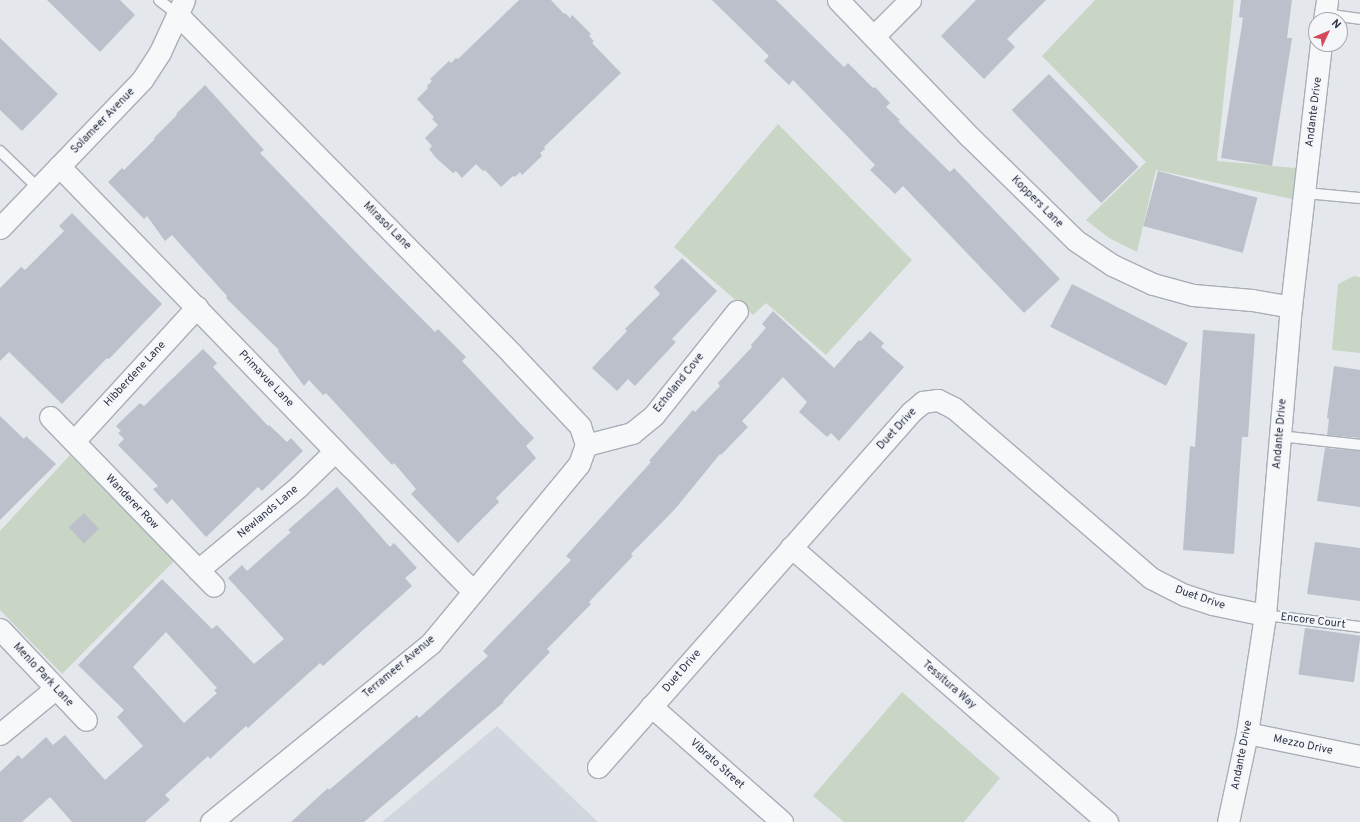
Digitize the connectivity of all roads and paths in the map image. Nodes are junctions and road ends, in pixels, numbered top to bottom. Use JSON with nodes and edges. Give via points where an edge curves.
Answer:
{"nodes":[{"id":1,"x":159,"y":0,"type":"edge"},
{"id":2,"x":838,"y":0,"type":"edge"},
{"id":3,"x":910,"y":0,"type":"edge"},
{"id":4,"x":181,"y":7,"type":"edge"},
{"id":5,"x":1325,"y":11,"type":"edge"},
{"id":6,"x":1360,"y":19,"type":"edge"},
{"id":7,"x":874,"y":36,"type":"junction"},
{"id":8,"x":1321,"y":52,"type":"edge"},
{"id":9,"x":0,"y":151,"type":"edge"},
{"id":10,"x":59,"y":166,"type":"junction"},
{"id":11,"x":38,"y":188,"type":"junction"},
{"id":12,"x":1304,"y":193,"type":"junction"},
{"id":13,"x":1360,"y":198,"type":"edge"},
{"id":14,"x":0,"y":228,"type":"edge"},
{"id":15,"x":196,"y":307,"type":"junction"},
{"id":16,"x":1291,"y":307,"type":"junction"},
{"id":17,"x":737,"y":311,"type":"dead end"},
{"id":18,"x":50,"y":417,"type":"dead end"},
{"id":19,"x":1280,"y":436,"type":"junction"},
{"id":20,"x":74,"y":441,"type":"junction"},
{"id":21,"x":586,"y":446,"type":"junction"},
{"id":22,"x":1360,"y":446,"type":"edge"},
{"id":23,"x":335,"y":451,"type":"junction"},
{"id":24,"x":792,"y":547,"type":"junction"},
{"id":25,"x":198,"y":570,"type":"junction"},
{"id":26,"x":214,"y":586,"type":"dead end"},
{"id":27,"x":473,"y":590,"type":"junction"},
{"id":28,"x":1266,"y":616,"type":"junction"},
{"id":29,"x":1360,"y":627,"type":"edge"},
{"id":30,"x":0,"y":629,"type":"edge"},
{"id":31,"x":56,"y":688,"type":"junction"},
{"id":32,"x":651,"y":706,"type":"junction"},
{"id":33,"x":86,"y":720,"type":"dead end"},
{"id":34,"x":1247,"y":733,"type":"junction"},
{"id":35,"x":0,"y":734,"type":"edge"},
{"id":36,"x":1360,"y":756,"type":"edge"},
{"id":37,"x":598,"y":767,"type":"dead end"},
{"id":38,"x":211,"y":822,"type":"edge"},
{"id":39,"x":782,"y":822,"type":"edge"},
{"id":40,"x":1108,"y":822,"type":"edge"},
{"id":41,"x":1228,"y":822,"type":"edge"}],
"edges":[{"from":1,"to":4,"type":"lane"},
{"from":2,"to":7,"type":"street","name":"Koppers Lane"},
{"from":3,"to":7,"type":"street"},
{"from":4,"to":10,"type":"street","name":"Solameer Avenue","via":[[160,52],[142,80]]},
{"from":4,"to":21,"type":"street","name":"Mirasol Lane","via":[[580,426]]},
{"from":5,"to":6,"type":"lane"},
{"from":7,"to":16,"type":"street","name":"Koppers Lane","via":[[970,137],[1075,240],[1112,265],[1153,284],[1193,295],[1252,300]]},
{"from":8,"to":12,"type":"street","name":"Andante Drive"},
{"from":9,"to":11,"type":"lane"},
{"from":10,"to":11,"type":"street","name":"Solameer Avenue"},
{"from":10,"to":15,"type":"street","name":"Primavue Lane"},
{"from":11,"to":14,"type":"street","name":"Solameer Avenue"},
{"from":12,"to":13,"type":"lane"},
{"from":12,"to":16,"type":"street","name":"Andante Drive"},
{"from":15,"to":20,"type":"street","name":"Hibberdene Lane"},
{"from":15,"to":23,"type":"street","name":"Primavue Lane"},
{"from":16,"to":19,"type":"street","name":"Andante Drive"},
{"from":17,"to":21,"type":"street","name":"Echoland Cove","via":[[654,415],[632,432]]},
{"from":18,"to":20,"type":"street","name":"Wanderer Row"},
{"from":19,"to":22,"type":"lane"},
{"from":19,"to":28,"type":"street","name":"Andante Drive"},
{"from":20,"to":25,"type":"street","name":"Wanderer Row"},
{"from":21,"to":27,"type":"street","name":"Terrameer Avenue","via":[[579,464]]},
{"from":23,"to":25,"type":"street","name":"Newlands Lane","via":[[299,486]]},
{"from":23,"to":27,"type":"street","name":"Primavue Lane"},
{"from":24,"to":28,"type":"street","name":"Duet Drive","via":[[910,412],[923,402],[938,400],[954,408],[1151,578],[1212,604]]},
{"from":24,"to":32,"type":"street","name":"Duet Drive"},
{"from":24,"to":40,"type":"street","name":"Tessitura Way"},
{"from":25,"to":26,"type":"street","name":"Wanderer Row"},
{"from":27,"to":38,"type":"street","name":"Terrameer Avenue","via":[[431,643]]},
{"from":28,"to":29,"type":"lane","name":"Encore Court"},
{"from":28,"to":34,"type":"street","name":"Andante Drive"},
{"from":30,"to":31,"type":"street","name":"Menlo Park Lane"},
{"from":31,"to":33,"type":"street","name":"Menlo Park Lane"},
{"from":31,"to":35,"type":"street"},
{"from":32,"to":37,"type":"street","name":"Duet Drive"},
{"from":32,"to":39,"type":"street","name":"Vibrato Street"},
{"from":34,"to":36,"type":"street","name":"Mezzo Drive"},
{"from":34,"to":41,"type":"street","name":"Andante Drive"}]}
